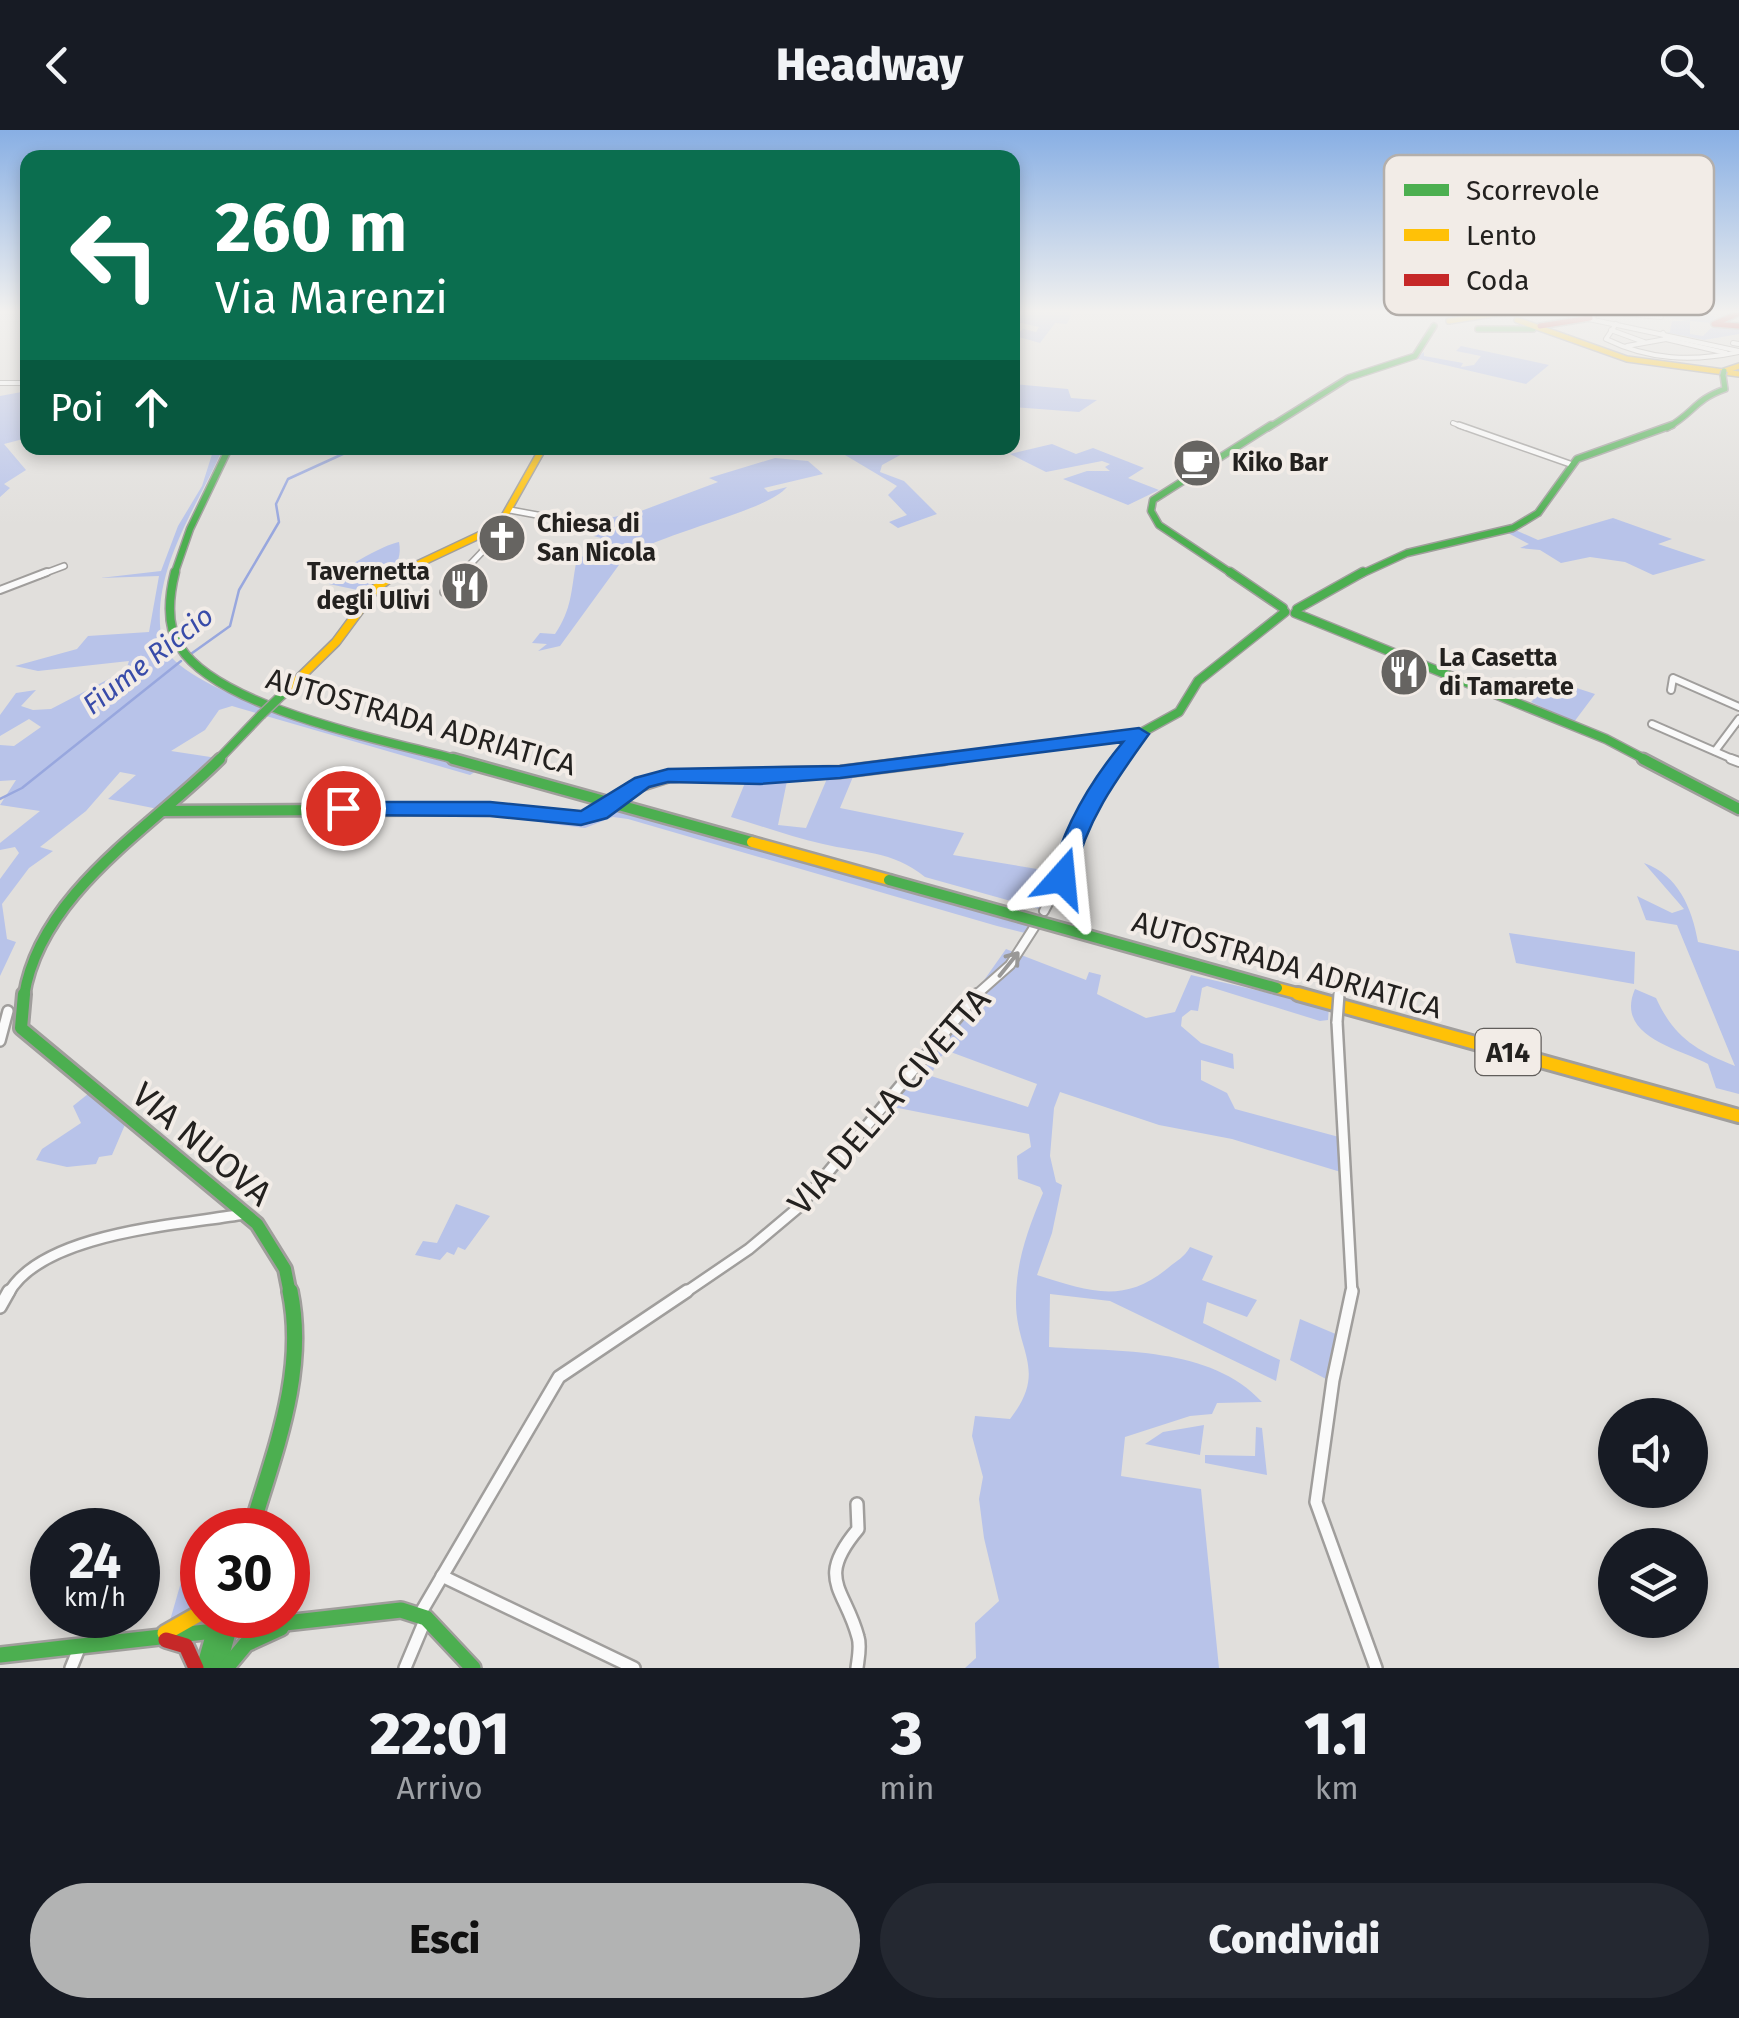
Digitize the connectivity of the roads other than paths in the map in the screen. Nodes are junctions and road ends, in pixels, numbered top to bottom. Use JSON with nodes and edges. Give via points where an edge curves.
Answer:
{"nodes":[{"id":1,"x":1342,"y":382,"type":"edge"},
{"id":2,"x":1725,"y":382,"type":"edge"},
{"id":3,"x":1453,"y":423,"type":"dead end"},
{"id":4,"x":229,"y":455,"type":"edge"},
{"id":5,"x":538,"y":455,"type":"edge"},
{"id":6,"x":1570,"y":464,"type":"junction"},
{"id":7,"x":510,"y":510,"type":"junction"},
{"id":8,"x":548,"y":517,"type":"dead end"},
{"id":9,"x":488,"y":534,"type":"junction"},
{"id":10,"x":64,"y":566,"type":"dead end"},
{"id":11,"x":0,"y":590,"type":"edge"},
{"id":12,"x":444,"y":592,"type":"dead end"},
{"id":13,"x":1290,"y":610,"type":"junction"},
{"id":14,"x":1671,"y":690,"type":"dead end"},
{"id":15,"x":1739,"y":706,"type":"edge"},
{"id":16,"x":1739,"y":719,"type":"edge"},
{"id":17,"x":1652,"y":724,"type":"dead end"},
{"id":18,"x":1139,"y":734,"type":"junction"},
{"id":19,"x":1715,"y":751,"type":"junction"},
{"id":20,"x":1739,"y":762,"type":"edge"},
{"id":21,"x":1739,"y":809,"type":"edge"},
{"id":22,"x":163,"y":810,"type":"junction"},
{"id":23,"x":1044,"y":911,"type":"dead end"},
{"id":24,"x":39,"y":917,"type":"dead end"},
{"id":25,"x":1035,"y":926,"type":"dead end"},
{"id":26,"x":1340,"y":980,"type":"dead end"},
{"id":27,"x":1278,"y":984,"type":"junction"},
{"id":28,"x":6,"y":994,"type":"dead end"},
{"id":29,"x":8,"y":1011,"type":"junction"},
{"id":30,"x":0,"y":1042,"type":"edge"},
{"id":31,"x":1739,"y":1108,"type":"edge"},
{"id":32,"x":1739,"y":1116,"type":"edge"},
{"id":33,"x":244,"y":1214,"type":"junction"},
{"id":34,"x":0,"y":1307,"type":"edge"},
{"id":35,"x":857,"y":1504,"type":"dead end"},
{"id":36,"x":257,"y":1508,"type":"edge"},
{"id":37,"x":442,"y":1576,"type":"junction"},
{"id":38,"x":423,"y":1616,"type":"junction"},
{"id":39,"x":310,"y":1620,"type":"edge"},
{"id":40,"x":180,"y":1627,"type":"edge"},
{"id":41,"x":180,"y":1635,"type":"edge"},
{"id":42,"x":212,"y":1638,"type":"edge"},
{"id":43,"x":227,"y":1638,"type":"edge"},
{"id":44,"x":256,"y":1638,"type":"edge"},
{"id":45,"x":145,"y":1639,"type":"junction"},
{"id":46,"x":80,"y":1646,"type":"junction"},
{"id":47,"x":0,"y":1655,"type":"edge"},
{"id":48,"x":72,"y":1668,"type":"edge"},
{"id":49,"x":196,"y":1668,"type":"edge"},
{"id":50,"x":204,"y":1668,"type":"edge"},
{"id":51,"x":218,"y":1668,"type":"edge"},
{"id":52,"x":226,"y":1668,"type":"edge"},
{"id":53,"x":405,"y":1668,"type":"edge"},
{"id":54,"x":473,"y":1668,"type":"edge"},
{"id":55,"x":634,"y":1668,"type":"edge"},
{"id":56,"x":856,"y":1668,"type":"edge"},
{"id":57,"x":1376,"y":1668,"type":"edge"}],
"edges":[{"from":1,"to":13,"type":"main road","via":[[1165,489],[1150,505],[1159,525]]},
{"from":2,"to":6,"type":"main road","via":[[1725,390],[1700,398],[1686,419]]},
{"from":3,"to":6,"type":"street"},
{"from":4,"to":27,"type":"main road","name":"AUTOSTRADA ADRIATICA","number":"A14","bridge":true,"via":[[174,572],[170,617],[201,660],[236,688]]},
{"from":5,"to":7,"type":"main road"},
{"from":6,"to":13,"type":"main road","via":[[1532,518],[1498,535],[1389,559],[1326,600]]},
{"from":7,"to":8,"type":"street"},
{"from":7,"to":9,"type":"main road"},
{"from":9,"to":12,"type":"street","via":[[482,552]]},
{"from":9,"to":22,"type":"main road","bridge":true,"via":[[376,588],[336,642]]},
{"from":10,"to":11,"type":"street"},
{"from":13,"to":18,"type":"main road","via":[[1198,680],[1179,712]]},
{"from":13,"to":21,"type":"main road","via":[[1564,720]]},
{"from":14,"to":15,"type":"street","via":[[1672,678]]},
{"from":16,"to":19,"type":"street"},
{"from":17,"to":19,"type":"street"},
{"from":18,"to":22,"type":"main road","bridge":true,"via":[[840,772],[668,776],[631,788],[600,813],[581,818],[490,809]]},
{"from":18,"to":23,"type":"street","via":[[1103,779]]},
{"from":19,"to":20,"type":"street"},
{"from":22,"to":24,"type":"main road"},
{"from":37,"to":25,"type":"street","name":"VIA DELLA CIVETTA","one_way":true,"via":[[560,1377],[749,1249],[799,1207],[976,994],[1003,973]]},
{"from":26,"to":57,"type":"street","bridge":true,"via":[[1352,1294],[1316,1502]]},
{"from":27,"to":31,"type":"main road","name":"AUTOSTRADA ADRIATICA","number":"A14"},
{"from":27,"to":32,"type":"main road","name":"AUTOSTRADA ADRIATICA","number":"A14"},
{"from":28,"to":29,"type":"main road"},
{"from":29,"to":30,"type":"street"},
{"from":29,"to":33,"type":"main road","name":"VIA NUOVA"},
{"from":33,"to":34,"type":"street","via":[[82,1243],[17,1282]]},
{"from":33,"to":36,"type":"main road","name":"VIA NUOVA","via":[[270,1240],[285,1269],[297,1334],[286,1410]]},
{"from":35,"to":56,"type":"street","via":[[858,1528],[839,1552],[837,1573],[840,1600],[860,1638]]},
{"from":37,"to":38,"type":"street","name":"VIA DELLA CIVETTA"},
{"from":37,"to":55,"type":"street"},
{"from":38,"to":39,"type":"main road","via":[[391,1610]]},
{"from":38,"to":53,"type":"street","name":"VIA DELLA CIVETTA"},
{"from":38,"to":54,"type":"main road"},
{"from":40,"to":45,"type":"main road"},
{"from":41,"to":45,"type":"main road"},
{"from":42,"to":50,"type":"main road"},
{"from":43,"to":51,"type":"main road"},
{"from":44,"to":52,"type":"main road"},
{"from":45,"to":46,"type":"main road"},
{"from":45,"to":49,"type":"main road","via":[[186,1646]]},
{"from":46,"to":47,"type":"main road"},
{"from":46,"to":48,"type":"street"}]}
